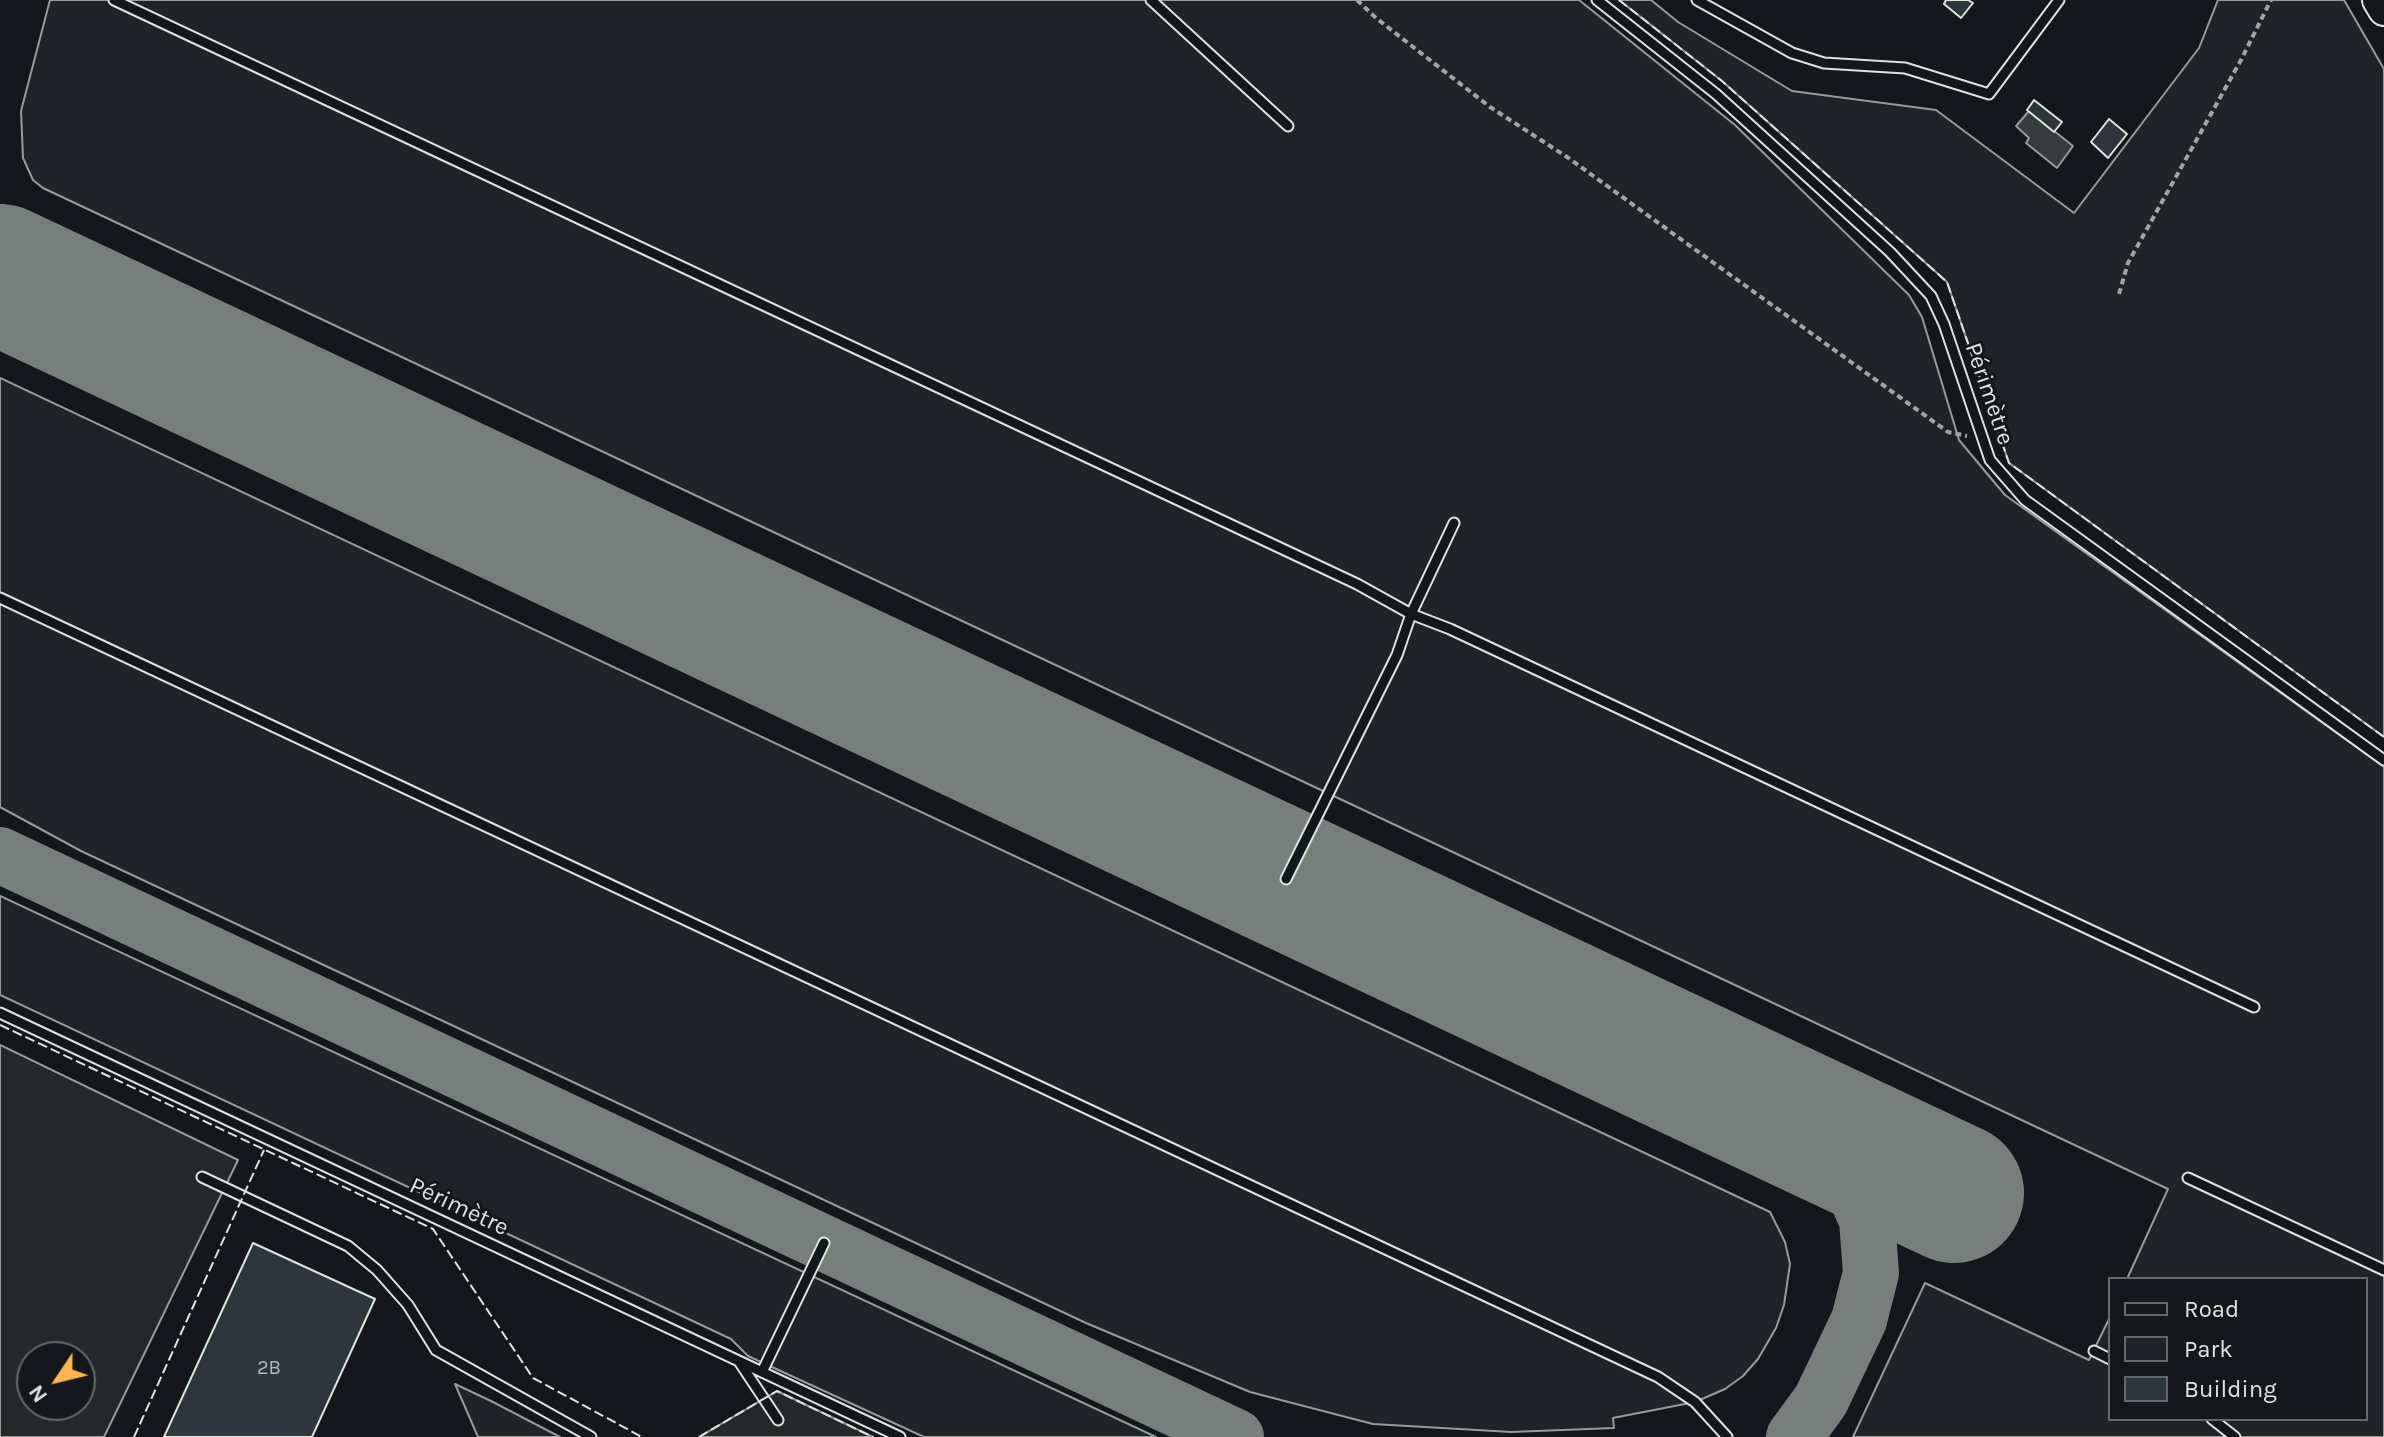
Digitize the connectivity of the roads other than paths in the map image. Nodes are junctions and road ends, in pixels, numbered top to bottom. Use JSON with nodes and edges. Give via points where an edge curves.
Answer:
{"nodes":[{"id":1,"x":114,"y":0,"type":"edge"},
{"id":2,"x":1151,"y":0,"type":"edge"},
{"id":3,"x":1597,"y":0,"type":"edge"},
{"id":4,"x":1697,"y":0,"type":"edge"},
{"id":5,"x":2059,"y":0,"type":"edge"},
{"id":6,"x":2378,"y":0,"type":"edge"},
{"id":7,"x":2384,"y":10,"type":"edge"},
{"id":8,"x":1288,"y":126,"type":"dead end"},
{"id":9,"x":1454,"y":523,"type":"dead end"},
{"id":10,"x":0,"y":598,"type":"edge"},
{"id":11,"x":1411,"y":614,"type":"junction"},
{"id":12,"x":2384,"y":760,"type":"edge"},
{"id":13,"x":1286,"y":879,"type":"dead end"},
{"id":14,"x":2254,"y":1007,"type":"dead end"},
{"id":15,"x":0,"y":1013,"type":"edge"},
{"id":16,"x":202,"y":1177,"type":"dead end"},
{"id":17,"x":2188,"y":1178,"type":"dead end"},
{"id":18,"x":824,"y":1243,"type":"dead end"},
{"id":19,"x":2384,"y":1270,"type":"edge"},
{"id":20,"x":2094,"y":1351,"type":"dead end"},
{"id":21,"x":2108,"y":1358,"type":"edge"},
{"id":22,"x":739,"y":1362,"type":"junction"},
{"id":23,"x":762,"y":1372,"type":"junction"},
{"id":24,"x":778,"y":1420,"type":"dead end"},
{"id":25,"x":2215,"y":1421,"type":"edge"},
{"id":26,"x":591,"y":1437,"type":"edge"},
{"id":27,"x":900,"y":1437,"type":"edge"},
{"id":28,"x":1727,"y":1437,"type":"edge"},
{"id":29,"x":2235,"y":1437,"type":"edge"}],
"edges":[{"from":1,"to":11,"type":"lane"},
{"from":2,"to":8,"type":"lane"},
{"from":3,"to":12,"type":"lane","name":"Périmètre","via":[[1716,94],[1931,296],[1981,439],[1999,472],[2025,500]]},
{"from":4,"to":5,"type":"lane","via":[[1792,53],[1824,63],[1905,68],[1989,94]]},
{"from":6,"to":7,"type":"main road"},
{"from":9,"to":11,"type":"lane"},
{"from":10,"to":28,"type":"lane","via":[[1658,1377],[1695,1402]]},
{"from":11,"to":13,"type":"lane","via":[[1397,655]]},
{"from":11,"to":14,"type":"lane"},
{"from":15,"to":22,"type":"lane","name":"Périmètre"},
{"from":16,"to":26,"type":"lane","via":[[348,1246],[408,1305],[436,1350]]},
{"from":17,"to":19,"type":"lane"},
{"from":18,"to":23,"type":"lane"},
{"from":20,"to":21,"type":"lane"},
{"from":22,"to":23,"type":"lane","name":"Périmètre"},
{"from":22,"to":24,"type":"lane"},
{"from":23,"to":27,"type":"lane","name":"Périmètre"},
{"from":25,"to":29,"type":"lane"}]}
